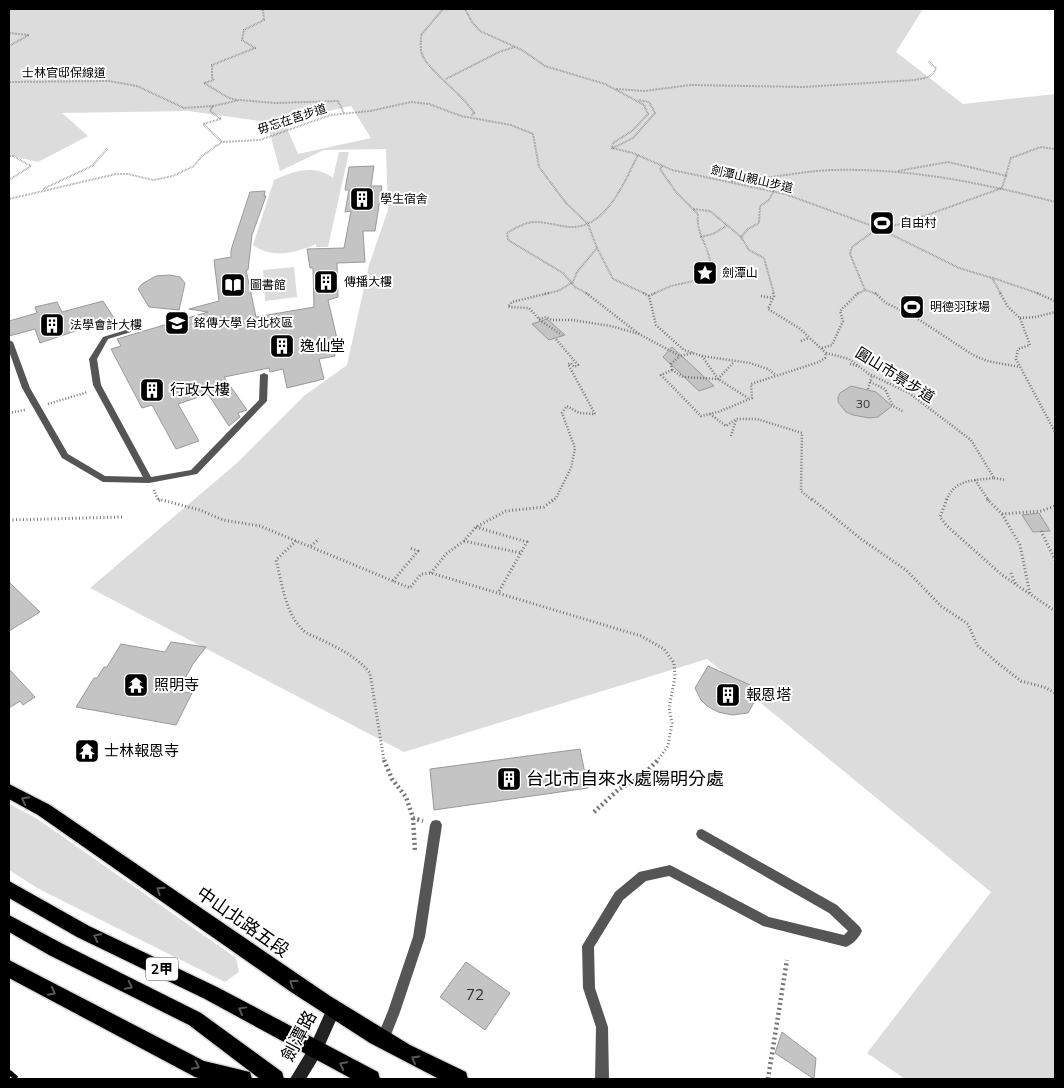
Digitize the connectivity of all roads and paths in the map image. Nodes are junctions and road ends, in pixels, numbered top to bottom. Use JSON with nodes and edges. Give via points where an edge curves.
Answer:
{"nodes":[{"id":1,"x":260,"y":9,"type":"edge"},
{"id":2,"x":443,"y":9,"type":"edge"},
{"id":3,"x":465,"y":9,"type":"edge"},
{"id":4,"x":9,"y":33,"type":"edge"},
{"id":5,"x":9,"y":46,"type":"edge"},
{"id":6,"x":514,"y":47,"type":"junction"},
{"id":7,"x":928,"y":61,"type":"dead end"},
{"id":8,"x":446,"y":80,"type":"junction"},
{"id":9,"x":9,"y":82,"type":"edge"},
{"id":10,"x":615,"y":89,"type":"junction"},
{"id":11,"x":240,"y":100,"type":"junction"},
{"id":12,"x":637,"y":100,"type":"junction"},
{"id":13,"x":213,"y":106,"type":"junction"},
{"id":14,"x":344,"y":113,"type":"junction"},
{"id":15,"x":470,"y":117,"type":"junction"},
{"id":16,"x":222,"y":142,"type":"junction"},
{"id":17,"x":108,"y":148,"type":"dead end"},
{"id":18,"x":613,"y":148,"type":"junction"},
{"id":19,"x":1055,"y":149,"type":"edge"},
{"id":20,"x":638,"y":155,"type":"junction"},
{"id":21,"x":9,"y":156,"type":"edge"},
{"id":22,"x":662,"y":165,"type":"junction"},
{"id":23,"x":895,"y":172,"type":"junction"},
{"id":24,"x":1007,"y":176,"type":"junction"},
{"id":25,"x":9,"y":180,"type":"edge"},
{"id":26,"x":723,"y":181,"type":"junction"},
{"id":27,"x":1002,"y":188,"type":"junction"},
{"id":28,"x":774,"y":190,"type":"junction"},
{"id":29,"x":35,"y":192,"type":"junction"},
{"id":30,"x":9,"y":199,"type":"edge"},
{"id":31,"x":1055,"y":202,"type":"edge"},
{"id":32,"x":693,"y":209,"type":"junction"},
{"id":33,"x":588,"y":224,"type":"junction"},
{"id":34,"x":726,"y":226,"type":"junction"},
{"id":35,"x":878,"y":228,"type":"junction"},
{"id":36,"x":700,"y":237,"type":"junction"},
{"id":37,"x":741,"y":238,"type":"junction"},
{"id":38,"x":597,"y":248,"type":"junction"},
{"id":39,"x":992,"y":278,"type":"junction"},
{"id":40,"x":572,"y":282,"type":"junction"},
{"id":41,"x":866,"y":290,"type":"junction"},
{"id":42,"x":649,"y":296,"type":"junction"},
{"id":43,"x":761,"y":296,"type":"dead end"},
{"id":44,"x":774,"y":298,"type":"junction"},
{"id":45,"x":1055,"y":301,"type":"edge"},
{"id":46,"x":1055,"y":312,"type":"edge"},
{"id":47,"x":1020,"y":318,"type":"junction"},
{"id":48,"x":538,"y":319,"type":"junction"},
{"id":49,"x":138,"y":328,"type":"dead end"},
{"id":50,"x":639,"y":334,"type":"junction"},
{"id":51,"x":809,"y":338,"type":"junction"},
{"id":52,"x":800,"y":341,"type":"dead end"},
{"id":53,"x":9,"y":342,"type":"edge"},
{"id":54,"x":822,"y":348,"type":"junction"},
{"id":55,"x":695,"y":353,"type":"junction"},
{"id":56,"x":826,"y":353,"type":"junction"},
{"id":57,"x":680,"y":356,"type":"junction"},
{"id":58,"x":702,"y":356,"type":"junction"},
{"id":59,"x":736,"y":361,"type":"junction"},
{"id":60,"x":850,"y":364,"type":"dead end"},
{"id":61,"x":858,"y":366,"type":"junction"},
{"id":62,"x":1020,"y":367,"type":"junction"},
{"id":63,"x":672,"y":370,"type":"junction"},
{"id":64,"x":264,"y":375,"type":"dead end"},
{"id":65,"x":776,"y":375,"type":"junction"},
{"id":66,"x":872,"y":375,"type":"junction"},
{"id":67,"x":718,"y":379,"type":"junction"},
{"id":68,"x":870,"y":382,"type":"junction"},
{"id":69,"x":99,"y":389,"type":"junction"},
{"id":70,"x":868,"y":389,"type":"dead end"},
{"id":71,"x":909,"y":393,"type":"junction"},
{"id":72,"x":903,"y":395,"type":"dead end"},
{"id":73,"x":750,"y":398,"type":"junction"},
{"id":74,"x":37,"y":407,"type":"junction"},
{"id":75,"x":904,"y":412,"type":"dead end"},
{"id":76,"x":9,"y":413,"type":"edge"},
{"id":77,"x":710,"y":414,"type":"junction"},
{"id":78,"x":736,"y":419,"type":"junction"},
{"id":79,"x":1055,"y":431,"type":"edge"},
{"id":80,"x":731,"y":436,"type":"dead end"},
{"id":81,"x":998,"y":474,"type":"dead end"},
{"id":82,"x":994,"y":478,"type":"junction"},
{"id":83,"x":150,"y":480,"type":"junction"},
{"id":84,"x":975,"y":480,"type":"junction"},
{"id":85,"x":1006,"y":480,"type":"dead end"},
{"id":86,"x":1055,"y":506,"type":"edge"},
{"id":87,"x":1002,"y":514,"type":"junction"},
{"id":88,"x":122,"y":517,"type":"dead end"},
{"id":89,"x":9,"y":520,"type":"edge"},
{"id":90,"x":476,"y":527,"type":"junction"},
{"id":91,"x":1042,"y":531,"type":"dead end"},
{"id":92,"x":319,"y":539,"type":"dead end"},
{"id":93,"x":464,"y":540,"type":"junction"},
{"id":94,"x":296,"y":541,"type":"junction"},
{"id":95,"x":311,"y":546,"type":"junction"},
{"id":96,"x":410,"y":548,"type":"dead end"},
{"id":97,"x":520,"y":553,"type":"junction"},
{"id":98,"x":1055,"y":560,"type":"edge"},
{"id":99,"x":431,"y":573,"type":"junction"},
{"id":100,"x":1011,"y":573,"type":"dead end"},
{"id":101,"x":393,"y":581,"type":"junction"},
{"id":102,"x":1016,"y":585,"type":"junction"},
{"id":103,"x":498,"y":593,"type":"junction"},
{"id":104,"x":1030,"y":595,"type":"junction"},
{"id":105,"x":1055,"y":611,"type":"edge"},
{"id":106,"x":1055,"y":693,"type":"edge"},
{"id":107,"x":9,"y":791,"type":"edge"},
{"id":108,"x":594,"y":812,"type":"dead end"},
{"id":109,"x":436,"y":825,"type":"joint"},
{"id":110,"x":702,"y":834,"type":"dead end"},
{"id":111,"x":9,"y":889,"type":"edge"},
{"id":112,"x":9,"y":923,"type":"edge"},
{"id":113,"x":787,"y":960,"type":"dead end"},
{"id":114,"x":9,"y":969,"type":"edge"},
{"id":115,"x":334,"y":1009,"type":"junction"},
{"id":116,"x":382,"y":1040,"type":"junction"},
{"id":117,"x":315,"y":1051,"type":"junction"},
{"id":118,"x":243,"y":1079,"type":"edge"},
{"id":119,"x":275,"y":1079,"type":"edge"},
{"id":120,"x":297,"y":1079,"type":"edge"},
{"id":121,"x":371,"y":1079,"type":"edge"},
{"id":122,"x":459,"y":1079,"type":"edge"},
{"id":123,"x":602,"y":1079,"type":"edge"},
{"id":124,"x":768,"y":1079,"type":"edge"}],
"edges":[{"from":1,"to":11,"type":"path","via":[[264,20],[244,30],[242,40],[255,48],[244,56],[224,59],[212,65],[214,80],[204,83],[229,98]]},
{"from":2,"to":8,"type":"path","via":[[420,35],[422,54]]},
{"from":3,"to":6,"type":"path","via":[[480,31]]},
{"from":4,"to":5,"type":"path","via":[[29,35]]},
{"from":6,"to":8,"type":"path"},
{"from":6,"to":10,"type":"path","via":[[548,68]]},
{"from":7,"to":10,"type":"path","via":[[934,64],[935,72],[930,77],[915,80],[790,87],[691,85],[644,91]]},
{"from":8,"to":15,"type":"path","via":[[472,108],[474,114]]},
{"from":9,"to":13,"type":"path","name":"士林官邸保線道","via":[[108,81],[137,86],[184,108]]},
{"from":10,"to":12,"type":"path"},
{"from":11,"to":13,"type":"path","name":"士林官邸保線道"},
{"from":11,"to":14,"type":"path","name":"士林官邸保線道","via":[[275,104],[338,101]]},
{"from":12,"to":18,"type":"path","via":[[648,114],[627,137],[613,143]]},
{"from":12,"to":18,"type":"path","via":[[649,102],[655,113],[633,138]]},
{"from":13,"to":16,"type":"path","via":[[210,111],[221,119],[203,124]]},
{"from":14,"to":15,"type":"path","name":"毋忘在莒步道","via":[[417,101]]},
{"from":14,"to":16,"type":"path","name":"毋忘在莒步道","via":[[265,138]]},
{"from":15,"to":33,"type":"path","name":"毋忘在莒步道","via":[[511,125],[533,134],[539,167],[566,203]]},
{"from":16,"to":29,"type":"path","name":"毋忘在莒步道","via":[[194,166],[173,176],[153,180],[116,174]]},
{"from":17,"to":29,"type":"path","via":[[92,166]]},
{"from":18,"to":20,"type":"path","name":"劍潭山親山步道"},
{"from":19,"to":24,"type":"path","via":[[1040,147],[1011,158]]},
{"from":20,"to":22,"type":"path","name":"劍潭山親山步道"},
{"from":20,"to":33,"type":"path","via":[[607,211]]},
{"from":21,"to":25,"type":"path","via":[[31,166]]},
{"from":22,"to":26,"type":"path","name":"劍潭山親山步道"},
{"from":22,"to":32,"type":"path","via":[[660,169],[676,192]]},
{"from":23,"to":24,"type":"path","via":[[948,162]]},
{"from":23,"to":26,"type":"path","via":[[824,170],[756,181]]},
{"from":23,"to":27,"type":"path"},
{"from":24,"to":27,"type":"path"},
{"from":26,"to":28,"type":"path","name":"劍潭山親山步道"},
{"from":27,"to":31,"type":"path"},
{"from":27,"to":35,"type":"path","via":[[902,224]]},
{"from":28,"to":35,"type":"path","name":"劍潭山親山步道"},
{"from":28,"to":37,"type":"path","via":[[769,200],[760,206],[759,223]]},
{"from":29,"to":30,"type":"path","name":"毋忘在莒步道"},
{"from":32,"to":34,"type":"path","via":[[710,211]]},
{"from":32,"to":36,"type":"path","via":[[698,214],[696,226]]},
{"from":33,"to":38,"type":"path"},
{"from":33,"to":40,"type":"path","via":[[566,228],[544,221],[524,223],[507,233],[508,240],[539,257]]},
{"from":34,"to":36,"type":"path"},
{"from":34,"to":37,"type":"path"},
{"from":35,"to":39,"type":"path","name":"劍潭山親山步道","via":[[959,268]]},
{"from":35,"to":41,"type":"path","via":[[852,247],[850,254]]},
{"from":36,"to":42,"type":"path","via":[[710,252],[710,273]]},
{"from":37,"to":44,"type":"path","via":[[749,250],[764,258]]},
{"from":38,"to":40,"type":"path"},
{"from":38,"to":42,"type":"path","via":[[613,279]]},
{"from":39,"to":45,"type":"path","name":"劍潭山親山步道"},
{"from":39,"to":47,"type":"path","via":[[1008,307]]},
{"from":40,"to":48,"type":"path","via":[[558,291],[512,302],[508,307],[528,308]]},
{"from":40,"to":50,"type":"path"},
{"from":41,"to":54,"type":"path","via":[[859,292],[840,311],[843,321],[832,345]]},
{"from":41,"to":62,"type":"path","via":[[973,354],[987,361]]},
{"from":42,"to":55,"type":"path","via":[[656,325],[684,350]]},
{"from":43,"to":44,"type":"path"},
{"from":44,"to":51,"type":"path","via":[[768,309],[785,316]]},
{"from":46,"to":47,"type":"path"},
{"from":47,"to":62,"type":"path","via":[[1030,345],[1018,349],[1016,359]]},
{"from":48,"to":50,"type":"path","via":[[546,316],[552,320],[611,326]]},
{"from":48,"to":90,"type":"path","via":[[563,336],[556,338],[578,365],[568,364],[595,414],[579,413],[567,406],[562,413],[575,448],[556,498],[544,507],[506,511]]},
{"from":49,"to":69,"type":"lane","via":[[105,338],[93,360]]},
{"from":50,"to":57,"type":"path"},
{"from":51,"to":52,"type":"path"},
{"from":51,"to":54,"type":"path"},
{"from":53,"to":74,"type":"lane","via":[[26,388]]},
{"from":54,"to":56,"type":"path"},
{"from":55,"to":57,"type":"path"},
{"from":55,"to":58,"type":"path"},
{"from":56,"to":61,"type":"path","name":"圓山市景步道","via":[[849,359]]},
{"from":56,"to":65,"type":"path","via":[[826,358],[819,362]]},
{"from":57,"to":63,"type":"path","via":[[671,364]]},
{"from":58,"to":59,"type":"path"},
{"from":58,"to":67,"type":"path"},
{"from":59,"to":65,"type":"path","via":[[758,366]]},
{"from":59,"to":67,"type":"path"},
{"from":60,"to":61,"type":"path"},
{"from":61,"to":66,"type":"path","name":"圓山市景步道"},
{"from":62,"to":79,"type":"path"},
{"from":63,"to":67,"type":"path","via":[[683,377]]},
{"from":63,"to":77,"type":"path","via":[[661,375],[701,416]]},
{"from":64,"to":83,"type":"lane","via":[[263,401],[194,472]]},
{"from":65,"to":73,"type":"path","via":[[751,384]]},
{"from":66,"to":68,"type":"path"},
{"from":66,"to":71,"type":"path","name":"圓山市景步道"},
{"from":67,"to":73,"type":"path"},
{"from":68,"to":70,"type":"path"},
{"from":68,"to":75,"type":"path","via":[[885,389],[893,406]]},
{"from":69,"to":74,"type":"path"},
{"from":69,"to":83,"type":"lane"},
{"from":71,"to":72,"type":"path"},
{"from":71,"to":82,"type":"path","name":"圓山市景步道","via":[[971,440]]},
{"from":73,"to":77,"type":"path"},
{"from":74,"to":76,"type":"path"},
{"from":74,"to":83,"type":"lane","via":[[65,456],[103,479]]},
{"from":77,"to":78,"type":"path","via":[[726,426]]},
{"from":78,"to":80,"type":"path"},
{"from":78,"to":106,"type":"path","via":[[756,419],[802,433],[801,490],[861,539],[906,570],[941,606],[968,624],[977,645],[999,664],[1021,681]]},
{"from":81,"to":82,"type":"path","via":[[999,477]]},
{"from":82,"to":84,"type":"path"},
{"from":82,"to":85,"type":"path"},
{"from":83,"to":94,"type":"path","via":[[158,500],[200,510],[224,520],[260,526]]},
{"from":84,"to":87,"type":"path","via":[[985,497]]},
{"from":84,"to":102,"type":"path","via":[[964,481],[952,489],[940,517],[982,558]]},
{"from":86,"to":87,"type":"path","via":[[1040,511]]},
{"from":87,"to":104,"type":"path","via":[[1024,557],[1024,579]]},
{"from":88,"to":89,"type":"path"},
{"from":90,"to":93,"type":"path"},
{"from":90,"to":97,"type":"path","via":[[527,542]]},
{"from":91,"to":98,"type":"path"},
{"from":92,"to":95,"type":"path"},
{"from":93,"to":97,"type":"path"},
{"from":93,"to":99,"type":"path","via":[[446,554]]},
{"from":94,"to":95,"type":"path"},
{"from":94,"to":109,"type":"path","via":[[276,560],[295,621],[304,631],[361,662],[370,673],[382,756],[392,779],[406,797],[413,818]]},
{"from":95,"to":101,"type":"path"},
{"from":96,"to":101,"type":"path","via":[[418,551]]},
{"from":97,"to":103,"type":"path"},
{"from":99,"to":101,"type":"path","via":[[421,574],[410,588]]},
{"from":99,"to":103,"type":"path"},
{"from":100,"to":102,"type":"path"},
{"from":102,"to":104,"type":"path"},
{"from":103,"to":108,"type":"path","via":[[640,636],[664,649],[674,663],[668,746],[653,767],[619,789]]},
{"from":104,"to":105,"type":"path"},
{"from":115,"to":107,"type":"main road","name":"中山北路五段","one_way":true,"via":[[44,810]]},
{"from":109,"to":116,"type":"lane","via":[[419,937]]},
{"from":110,"to":123,"type":"lane","via":[[833,909],[856,931],[846,942],[768,922],[670,870],[643,876],[618,896],[588,946],[589,988],[602,1027]]},
{"from":117,"to":111,"type":"main road","number":"2甲","one_way":true,"via":[[211,993],[82,930]]},
{"from":112,"to":119,"type":"main road","number":"2甲","one_way":true,"via":[[195,1019]]},
{"from":113,"to":124,"type":"path"},
{"from":114,"to":118,"type":"main road","one_way":true,"via":[[202,1070]]},
{"from":115,"to":116,"type":"main road","name":"中山北路五段"},
{"from":115,"to":117,"type":"street","name":"劍潭路"},
{"from":122,"to":116,"type":"main road","name":"中山北路五段","one_way":true,"via":[[423,1064]]},
{"from":117,"to":120,"type":"street","name":"劍潭路"},
{"from":121,"to":117,"type":"main road","number":"2甲","one_way":true}]}
